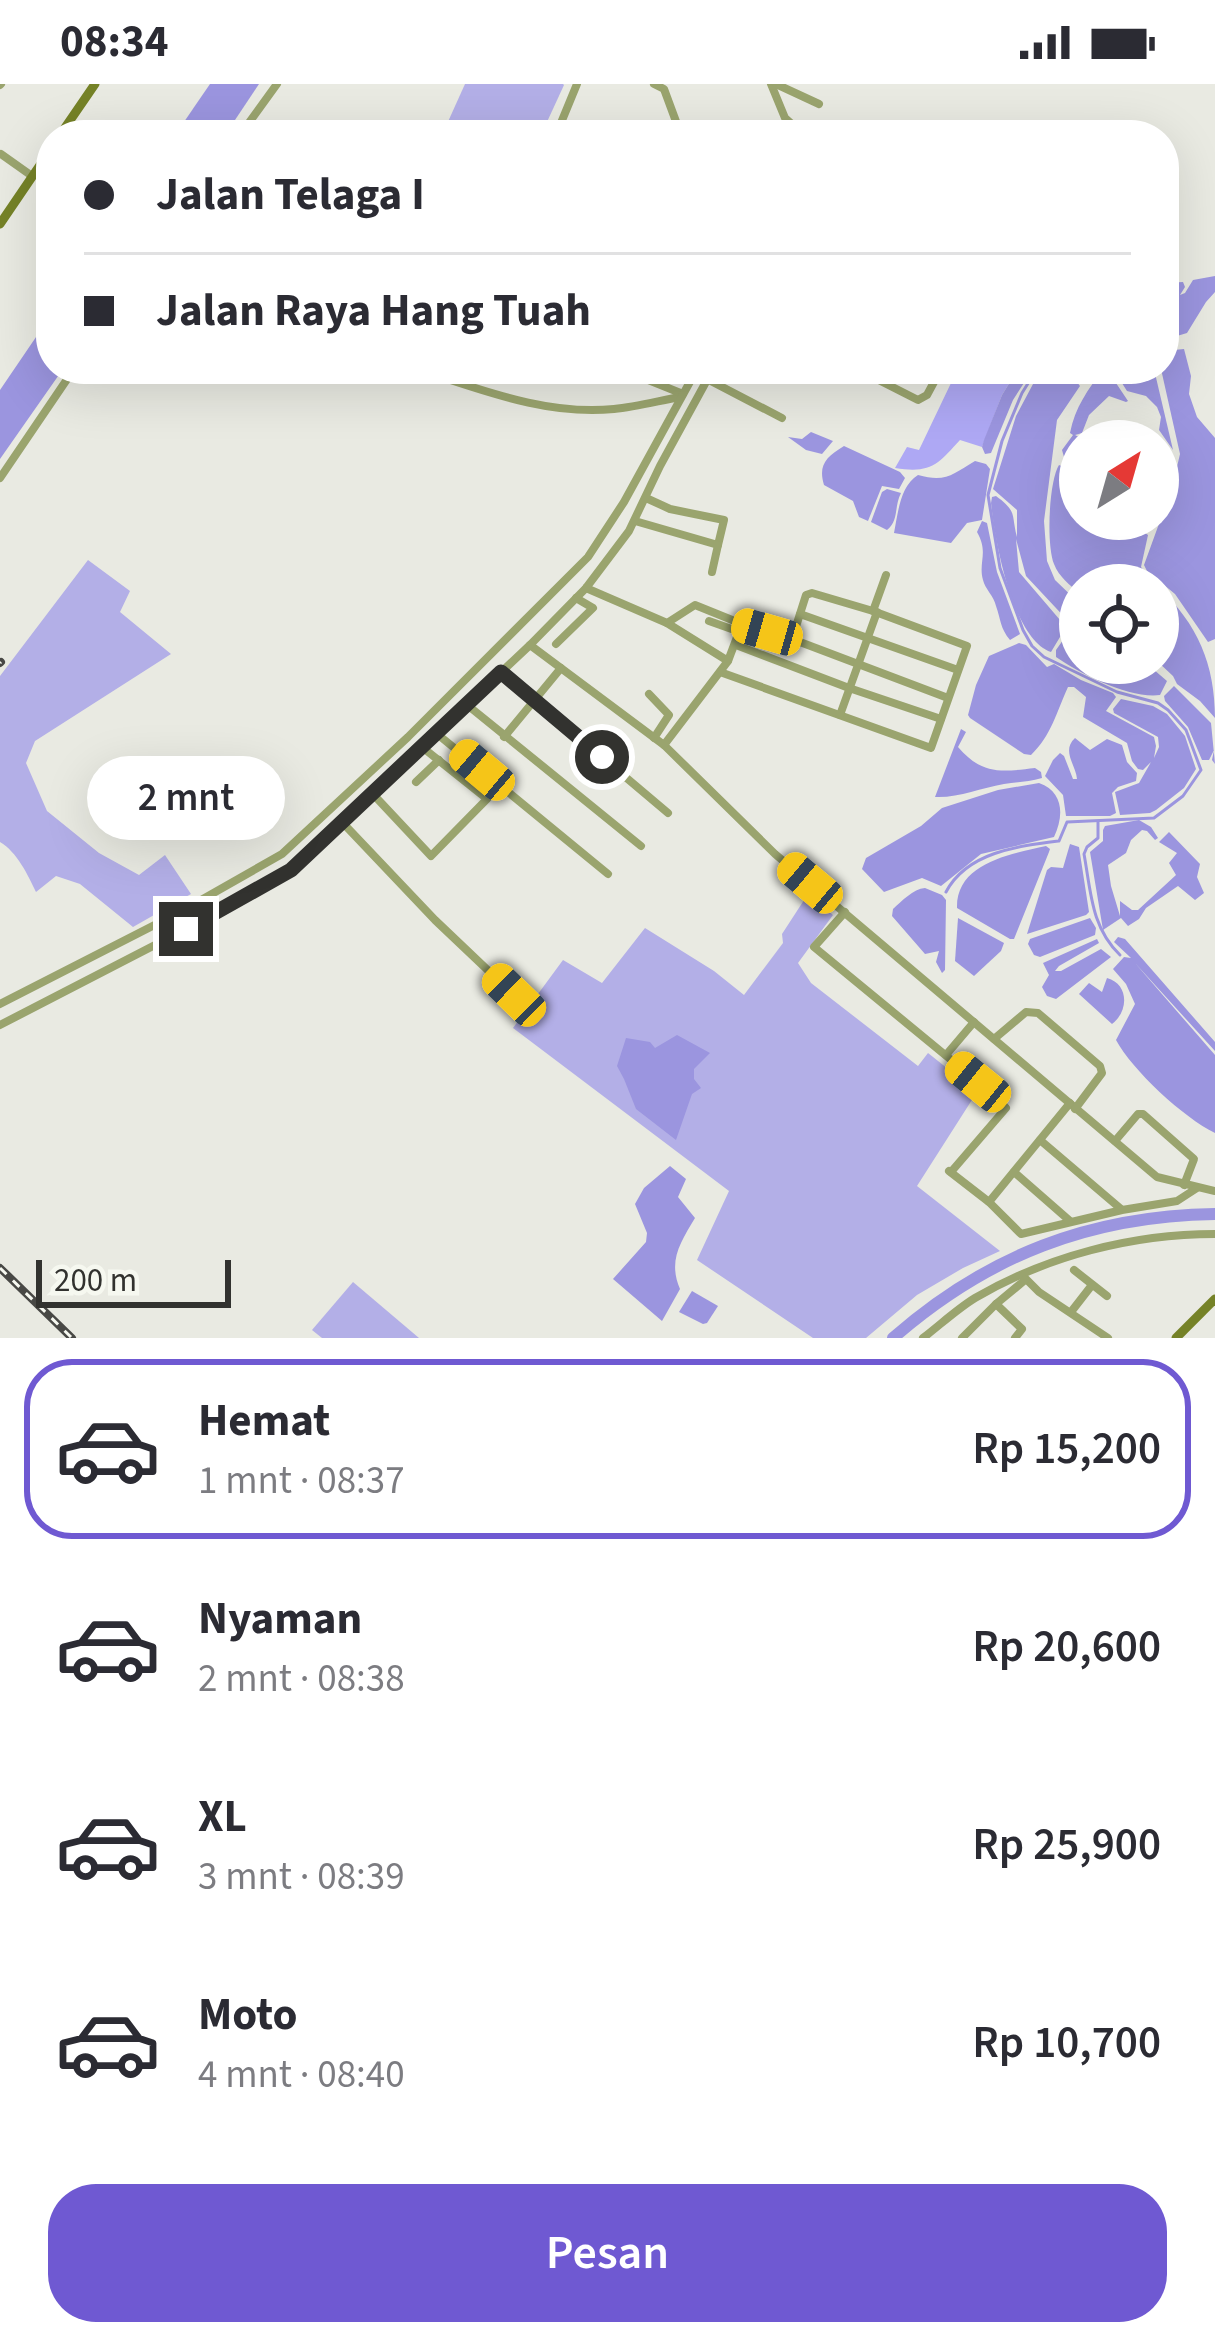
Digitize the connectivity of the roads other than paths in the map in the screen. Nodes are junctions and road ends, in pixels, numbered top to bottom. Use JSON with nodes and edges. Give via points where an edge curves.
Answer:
{"nodes":[{"id":1,"x":94,"y":84,"type":"edge"},
{"id":2,"x":277,"y":84,"type":"edge"},
{"id":3,"x":577,"y":84,"type":"edge"},
{"id":4,"x":654,"y":84,"type":"edge"},
{"id":5,"x":774,"y":84,"type":"edge"},
{"id":6,"x":820,"y":104,"type":"dead end"},
{"id":7,"x":70,"y":120,"type":"edge"},
{"id":8,"x":251,"y":120,"type":"edge"},
{"id":9,"x":562,"y":120,"type":"edge"},
{"id":10,"x":676,"y":120,"type":"edge"},
{"id":11,"x":787,"y":120,"type":"edge"},
{"id":12,"x":0,"y":143,"type":"edge"},
{"id":13,"x":0,"y":155,"type":"edge"},
{"id":14,"x":36,"y":170,"type":"edge"},
{"id":15,"x":32,"y":176,"type":"junction"},
{"id":16,"x":0,"y":224,"type":"edge"},
{"id":17,"x":64,"y":384,"type":"edge"},
{"id":18,"x":464,"y":384,"type":"edge"},
{"id":19,"x":657,"y":384,"type":"edge"},
{"id":20,"x":688,"y":384,"type":"edge"},
{"id":21,"x":705,"y":384,"type":"edge"},
{"id":22,"x":715,"y":384,"type":"edge"},
{"id":23,"x":887,"y":384,"type":"edge"},
{"id":24,"x":933,"y":384,"type":"edge"},
{"id":25,"x":682,"y":395,"type":"junction"},
{"id":26,"x":782,"y":418,"type":"dead end"},
{"id":27,"x":0,"y":478,"type":"edge"},
{"id":28,"x":646,"y":498,"type":"junction"},
{"id":29,"x":670,"y":509,"type":"junction"},
{"id":30,"x":635,"y":521,"type":"junction"},
{"id":31,"x":664,"y":529,"type":"junction"},
{"id":32,"x":718,"y":545,"type":"junction"},
{"id":33,"x":712,"y":572,"type":"dead end"},
{"id":34,"x":886,"y":575,"type":"dead end"},
{"id":35,"x":586,"y":588,"type":"junction"},
{"id":36,"x":576,"y":598,"type":"junction"},
{"id":37,"x":875,"y":612,"type":"junction"},
{"id":38,"x":800,"y":614,"type":"junction"},
{"id":39,"x":709,"y":621,"type":"dead end"},
{"id":40,"x":667,"y":623,"type":"junction"},
{"id":41,"x":548,"y":626,"type":"junction"},
{"id":42,"x":741,"y":628,"type":"junction"},
{"id":43,"x":868,"y":638,"type":"junction"},
{"id":44,"x":792,"y":639,"type":"junction"},
{"id":45,"x":530,"y":645,"type":"junction"},
{"id":46,"x":736,"y":645,"type":"junction"},
{"id":47,"x":728,"y":661,"type":"junction"},
{"id":48,"x":858,"y":663,"type":"junction"},
{"id":49,"x":560,"y":668,"type":"junction"},
{"id":50,"x":958,"y":670,"type":"junction"},
{"id":51,"x":501,"y":672,"type":"junction"},
{"id":52,"x":720,"y":672,"type":"junction"},
{"id":53,"x":849,"y":688,"type":"junction"},
{"id":54,"x":649,"y":694,"type":"dead end"},
{"id":55,"x":948,"y":698,"type":"junction"},
{"id":56,"x":536,"y":701,"type":"junction"},
{"id":57,"x":466,"y":704,"type":"junction"},
{"id":58,"x":840,"y":715,"type":"junction"},
{"id":59,"x":941,"y":719,"type":"junction"},
{"id":60,"x":436,"y":733,"type":"junction"},
{"id":61,"x":505,"y":736,"type":"junction"},
{"id":62,"x":654,"y":738,"type":"junction"},
{"id":63,"x":664,"y":745,"type":"junction"},
{"id":64,"x":422,"y":747,"type":"junction"},
{"id":65,"x":439,"y":760,"type":"junction"},
{"id":66,"x":416,"y":782,"type":"dead end"},
{"id":67,"x":371,"y":792,"type":"junction"},
{"id":68,"x":668,"y":813,"type":"dead end"},
{"id":69,"x":341,"y":821,"type":"junction"},
{"id":70,"x":641,"y":846,"type":"dead end"},
{"id":71,"x":608,"y":874,"type":"dead end"},
{"id":72,"x":845,"y":912,"type":"junction"},
{"id":73,"x":514,"y":995,"type":"dead end"},
{"id":74,"x":0,"y":1004,"type":"edge"},
{"id":75,"x":974,"y":1022,"type":"junction"},
{"id":76,"x":0,"y":1025,"type":"edge"},
{"id":77,"x":994,"y":1039,"type":"junction"},
{"id":78,"x":946,"y":1055,"type":"junction"},
{"id":79,"x":1073,"y":1106,"type":"junction"},
{"id":80,"x":1040,"y":1140,"type":"junction"},
{"id":81,"x":1115,"y":1142,"type":"junction"},
{"id":82,"x":1014,"y":1172,"type":"junction"},
{"id":83,"x":1184,"y":1185,"type":"junction"},
{"id":84,"x":1197,"y":1188,"type":"junction"},
{"id":85,"x":1215,"y":1190,"type":"edge"},
{"id":86,"x":989,"y":1202,"type":"junction"},
{"id":87,"x":1122,"y":1210,"type":"junction"},
{"id":88,"x":1072,"y":1222,"type":"junction"},
{"id":89,"x":1215,"y":1234,"type":"edge"},
{"id":90,"x":1074,"y":1270,"type":"dead end"},
{"id":91,"x":1023,"y":1277,"type":"junction"},
{"id":92,"x":1092,"y":1285,"type":"junction"},
{"id":93,"x":1107,"y":1296,"type":"dead end"},
{"id":94,"x":1215,"y":1299,"type":"edge"},
{"id":95,"x":996,"y":1304,"type":"junction"},
{"id":96,"x":1072,"y":1312,"type":"junction"},
{"id":97,"x":923,"y":1338,"type":"edge"},
{"id":98,"x":961,"y":1338,"type":"edge"},
{"id":99,"x":1015,"y":1338,"type":"edge"},
{"id":100,"x":1108,"y":1338,"type":"edge"},
{"id":101,"x":1175,"y":1338,"type":"edge"}],
"edges":[{"from":1,"to":7,"type":"street"},
{"from":2,"to":8,"type":"street"},
{"from":3,"to":9,"type":"street"},
{"from":4,"to":10,"type":"street","via":[[664,88]]},
{"from":5,"to":6,"type":"street"},
{"from":5,"to":11,"type":"street"},
{"from":12,"to":13,"type":"street"},
{"from":13,"to":15,"type":"street"},
{"from":14,"to":15,"type":"street"},
{"from":15,"to":16,"type":"street"},
{"from":17,"to":27,"type":"street"},
{"from":18,"to":25,"type":"street","via":[[566,409],[611,410]]},
{"from":19,"to":25,"type":"street"},
{"from":20,"to":25,"type":"street"},
{"from":21,"to":28,"type":"street"},
{"from":22,"to":26,"type":"street"},
{"from":23,"to":24,"type":"street","via":[[918,400]]},
{"from":25,"to":74,"type":"street","via":[[588,557],[282,854]]},
{"from":28,"to":29,"type":"street"},
{"from":28,"to":30,"type":"street"},
{"from":29,"to":31,"type":"street"},
{"from":29,"to":32,"type":"street","via":[[724,520]]},
{"from":30,"to":31,"type":"street"},
{"from":30,"to":35,"type":"street"},
{"from":31,"to":32,"type":"street"},
{"from":32,"to":33,"type":"street"},
{"from":34,"to":37,"type":"street"},
{"from":35,"to":36,"type":"street"},
{"from":35,"to":40,"type":"street"},
{"from":36,"to":41,"type":"street"},
{"from":36,"to":41,"type":"street","via":[[593,608],[559,641]]},
{"from":37,"to":38,"type":"street","via":[[812,593]]},
{"from":37,"to":43,"type":"street"},
{"from":37,"to":50,"type":"street","via":[[967,646]]},
{"from":38,"to":43,"type":"street"},
{"from":38,"to":44,"type":"street"},
{"from":39,"to":42,"type":"street"},
{"from":40,"to":42,"type":"street","via":[[695,605]]},
{"from":40,"to":47,"type":"street"},
{"from":41,"to":45,"type":"street"},
{"from":42,"to":44,"type":"street"},
{"from":42,"to":46,"type":"street"},
{"from":43,"to":48,"type":"street"},
{"from":43,"to":50,"type":"street"},
{"from":44,"to":48,"type":"street"},
{"from":45,"to":49,"type":"street"},
{"from":45,"to":51,"type":"street"},
{"from":46,"to":47,"type":"street"},
{"from":46,"to":53,"type":"street"},
{"from":47,"to":52,"type":"street"},
{"from":48,"to":53,"type":"street"},
{"from":48,"to":55,"type":"street"},
{"from":49,"to":56,"type":"street"},
{"from":49,"to":62,"type":"street"},
{"from":50,"to":55,"type":"street"},
{"from":51,"to":56,"type":"street"},
{"from":51,"to":57,"type":"street"},
{"from":52,"to":58,"type":"street"},
{"from":52,"to":63,"type":"street"},
{"from":53,"to":58,"type":"street"},
{"from":53,"to":59,"type":"street"},
{"from":54,"to":62,"type":"street","via":[[669,715]]},
{"from":55,"to":59,"type":"street"},
{"from":56,"to":61,"type":"street"},
{"from":56,"to":68,"type":"street"},
{"from":57,"to":60,"type":"street"},
{"from":57,"to":61,"type":"street"},
{"from":58,"to":59,"type":"street","via":[[931,748]]},
{"from":60,"to":64,"type":"street"},
{"from":60,"to":71,"type":"street"},
{"from":61,"to":70,"type":"street"},
{"from":62,"to":63,"type":"street"},
{"from":63,"to":72,"type":"street"},
{"from":64,"to":65,"type":"street"},
{"from":64,"to":67,"type":"street"},
{"from":65,"to":66,"type":"street"},
{"from":65,"to":67,"type":"street","via":[[487,799],[431,856]]},
{"from":67,"to":69,"type":"street"},
{"from":69,"to":73,"type":"street"},
{"from":69,"to":76,"type":"street","via":[[291,870]]},
{"from":72,"to":75,"type":"street"},
{"from":72,"to":78,"type":"street","via":[[814,947]]},
{"from":75,"to":77,"type":"street"},
{"from":75,"to":78,"type":"street"},
{"from":77,"to":79,"type":"street"},
{"from":77,"to":79,"type":"street","via":[[1026,1012],[1038,1013],[1100,1066]]},
{"from":78,"to":86,"type":"street","via":[[1006,1108],[950,1171]]},
{"from":79,"to":80,"type":"street"},
{"from":79,"to":81,"type":"street"},
{"from":80,"to":82,"type":"street"},
{"from":80,"to":87,"type":"street"},
{"from":81,"to":83,"type":"street","via":[[1157,1177]]},
{"from":81,"to":83,"type":"street","via":[[1143,1114],[1195,1159]]},
{"from":82,"to":86,"type":"street"},
{"from":82,"to":88,"type":"street"},
{"from":83,"to":84,"type":"street"},
{"from":84,"to":85,"type":"street"},
{"from":84,"to":87,"type":"street","via":[[1177,1201]]},
{"from":86,"to":88,"type":"street","via":[[1021,1234]]},
{"from":87,"to":88,"type":"street"},
{"from":89,"to":91,"type":"street","via":[[1136,1240]]},
{"from":90,"to":92,"type":"street"},
{"from":91,"to":95,"type":"street"},
{"from":91,"to":96,"type":"street"},
{"from":91,"to":97,"type":"street","via":[[971,1300]]},
{"from":92,"to":93,"type":"street"},
{"from":92,"to":96,"type":"street"},
{"from":94,"to":101,"type":"street"},
{"from":95,"to":98,"type":"street"},
{"from":95,"to":99,"type":"street","via":[[1022,1328]]},
{"from":96,"to":100,"type":"street"}]}
